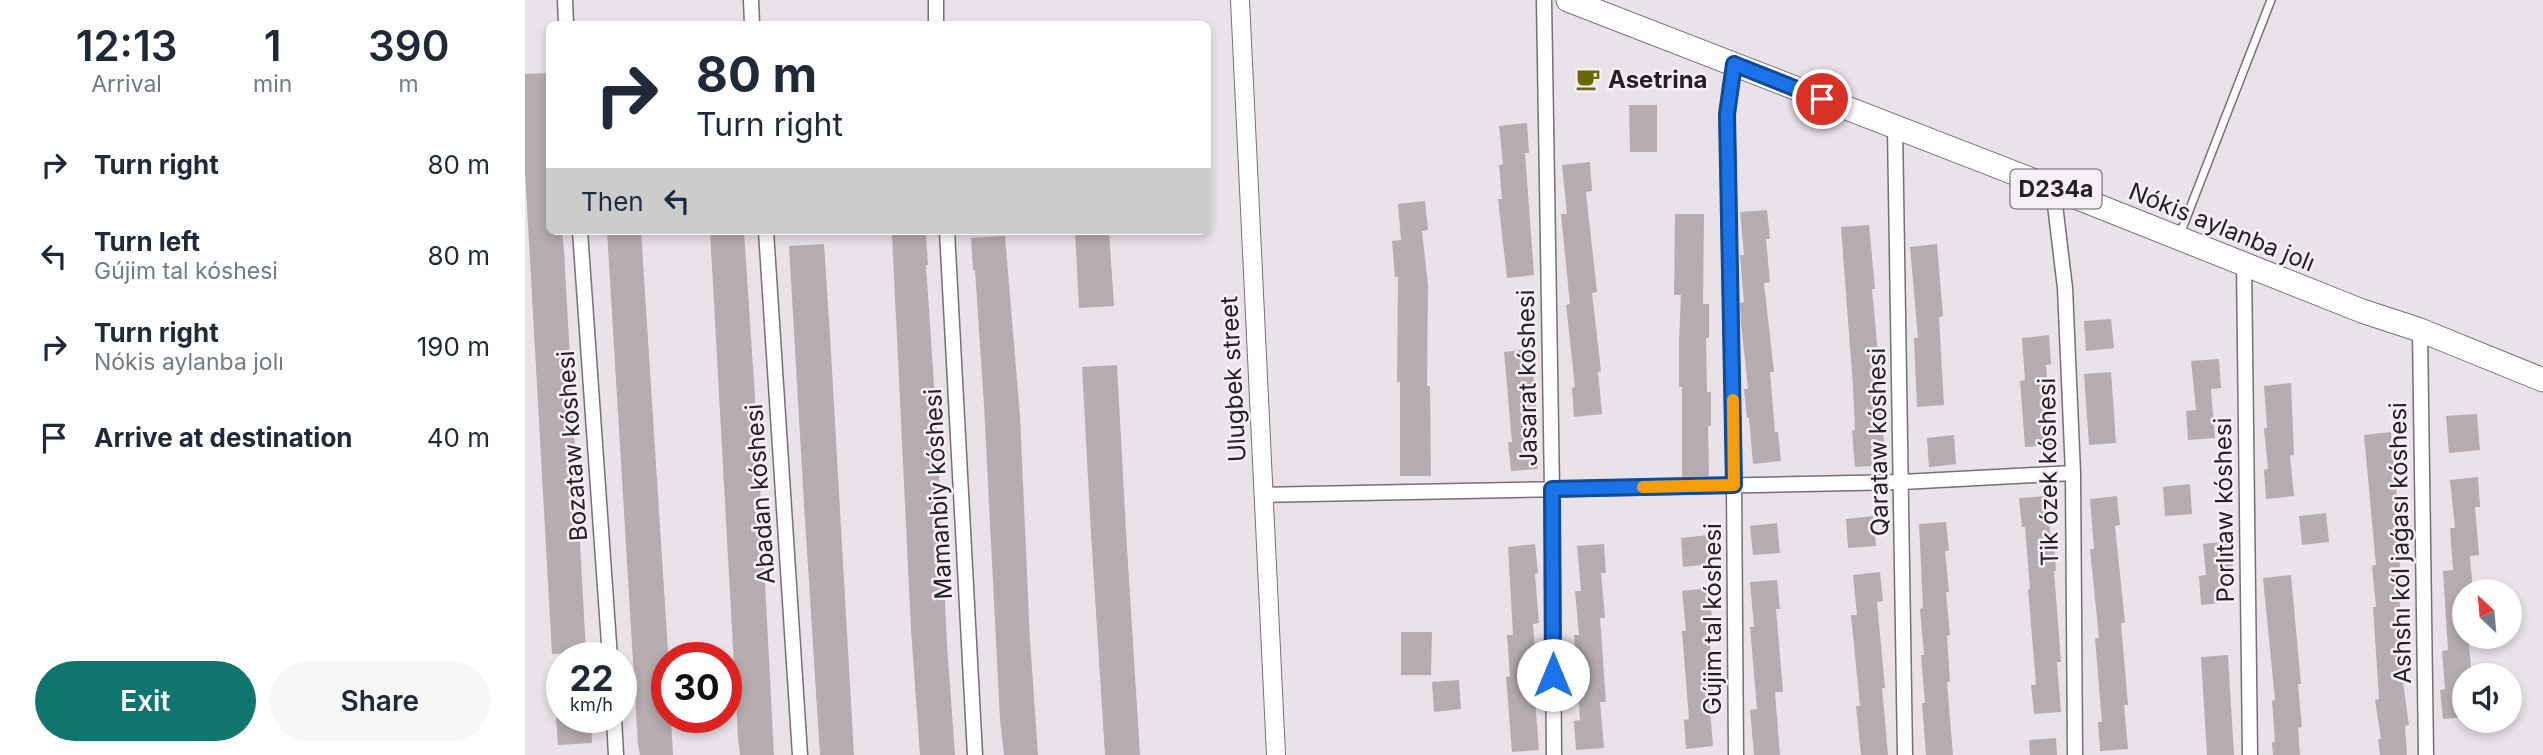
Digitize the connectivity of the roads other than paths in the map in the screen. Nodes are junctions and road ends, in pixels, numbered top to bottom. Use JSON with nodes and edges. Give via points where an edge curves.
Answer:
{"nodes":[{"id":1,"x":565,"y":0,"type":"edge"},
{"id":2,"x":751,"y":0,"type":"edge"},
{"id":3,"x":936,"y":0,"type":"edge"},
{"id":4,"x":1543,"y":0,"type":"edge"},
{"id":5,"x":1568,"y":0,"type":"edge"},
{"id":6,"x":2271,"y":0,"type":"edge"},
{"id":7,"x":1242,"y":2,"type":"edge"},
{"id":8,"x":566,"y":21,"type":"edge"},
{"id":9,"x":752,"y":21,"type":"edge"},
{"id":10,"x":936,"y":21,"type":"edge"},
{"id":11,"x":1734,"y":64,"type":"junction"},
{"id":12,"x":1895,"y":127,"type":"junction"},
{"id":13,"x":2053,"y":188,"type":"junction"},
{"id":14,"x":580,"y":235,"type":"edge"},
{"id":15,"x":766,"y":235,"type":"edge"},
{"id":16,"x":947,"y":235,"type":"edge"},
{"id":17,"x":2178,"y":238,"type":"junction"},
{"id":18,"x":2243,"y":264,"type":"junction"},
{"id":19,"x":2420,"y":331,"type":"junction"},
{"id":20,"x":2543,"y":380,"type":"edge"},
{"id":21,"x":2073,"y":473,"type":"junction"},
{"id":22,"x":1902,"y":482,"type":"junction"},
{"id":23,"x":1734,"y":485,"type":"junction"},
{"id":24,"x":1552,"y":489,"type":"junction"},
{"id":25,"x":1263,"y":495,"type":"junction"},
{"id":26,"x":609,"y":642,"type":"edge"},
{"id":27,"x":615,"y":733,"type":"edge"},
{"id":28,"x":616,"y":755,"type":"edge"},
{"id":29,"x":800,"y":755,"type":"edge"},
{"id":30,"x":975,"y":755,"type":"edge"},
{"id":31,"x":1276,"y":755,"type":"edge"},
{"id":32,"x":1554,"y":755,"type":"edge"},
{"id":33,"x":1736,"y":755,"type":"edge"},
{"id":34,"x":1905,"y":755,"type":"edge"},
{"id":35,"x":2075,"y":755,"type":"edge"},
{"id":36,"x":2251,"y":755,"type":"edge"},
{"id":37,"x":2426,"y":755,"type":"edge"}],
"edges":[{"from":1,"to":8,"type":"street"},
{"from":2,"to":9,"type":"street"},
{"from":3,"to":10,"type":"street"},
{"from":4,"to":24,"type":"street","name":"Jasarat kóshesi"},
{"from":5,"to":11,"type":"main road","name":"Nókis aylanba jolı","number":"D234a"},
{"from":6,"to":17,"type":"lane"},
{"from":7,"to":25,"type":"street","name":"Ulugbek street"},
{"from":11,"to":12,"type":"main road","name":"Nókis aylanba jolı","number":"D234a"},
{"from":11,"to":23,"type":"street","name":"Gújim tal kóshesi","via":[[1727,114]]},
{"from":12,"to":13,"type":"main road","name":"Nókis aylanba jolı","number":"D234a"},
{"from":12,"to":22,"type":"street","name":"Qarataw kóshesi"},
{"from":13,"to":17,"type":"main road","name":"Nókis aylanba jolı","number":"D234a"},
{"from":13,"to":21,"type":"street","name":"Tik ózek kóshesi","via":[[2065,288]]},
{"from":14,"to":26,"type":"street","name":"Bozataw kóshesi"},
{"from":15,"to":29,"type":"street","name":"Abadan kóshesi"},
{"from":16,"to":30,"type":"street","name":"Mamanbiy kóshesi"},
{"from":17,"to":18,"type":"main road","name":"Nókis aylanba jolı","number":"D234a"},
{"from":18,"to":19,"type":"main road","name":"Nókis aylanba jolı","number":"D234a"},
{"from":18,"to":36,"type":"street","name":"Porlıtaw kóshesi"},
{"from":19,"to":20,"type":"main road","name":"Nókis aylanba jolı","number":"D234a"},
{"from":19,"to":37,"type":"street","name":"Ashshı kól jaǵası kóshesi"},
{"from":21,"to":22,"type":"street"},
{"from":21,"to":35,"type":"street","name":"Tik ózek kóshesi"},
{"from":22,"to":23,"type":"street"},
{"from":22,"to":34,"type":"street","name":"Qarataw kóshesi"},
{"from":23,"to":24,"type":"street"},
{"from":23,"to":33,"type":"street","name":"Gújim tal kóshesi"},
{"from":24,"to":25,"type":"street"},
{"from":24,"to":32,"type":"street","name":"Jasarat kóshesi"},
{"from":25,"to":31,"type":"street","name":"Ulugbek street"},
{"from":27,"to":28,"type":"street"}]}
